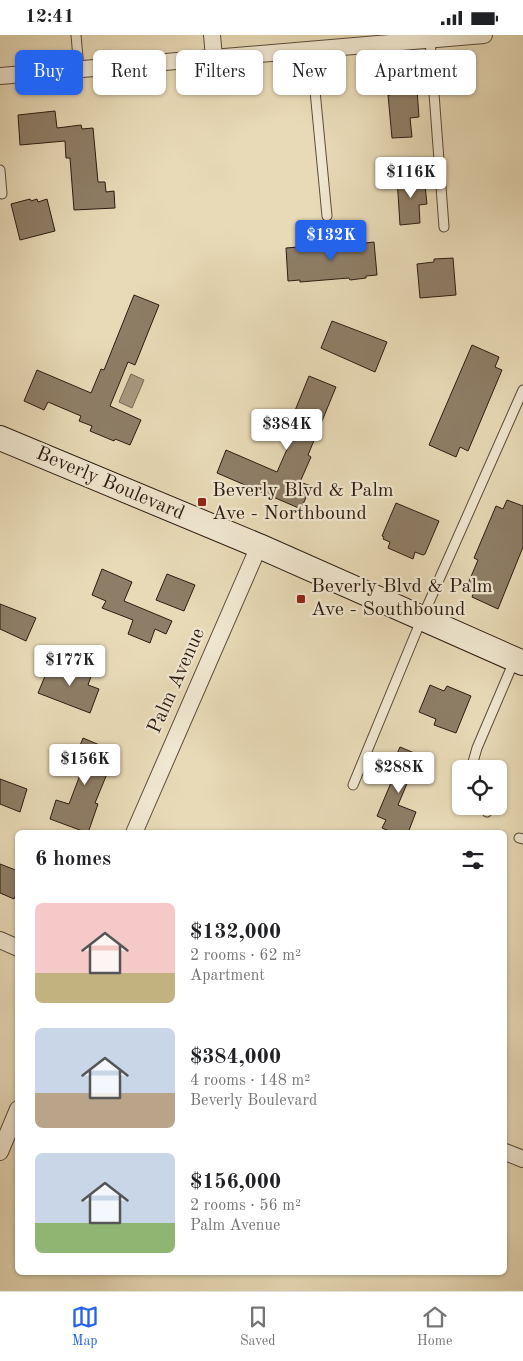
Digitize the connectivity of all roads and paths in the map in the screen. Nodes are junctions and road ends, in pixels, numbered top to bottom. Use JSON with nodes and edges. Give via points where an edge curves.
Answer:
{"nodes":[{"id":1,"x":76,"y":35,"type":"edge"},
{"id":2,"x":212,"y":35,"type":"edge"},
{"id":3,"x":483,"y":35,"type":"edge"},
{"id":4,"x":430,"y":39,"type":"junction"},
{"id":5,"x":352,"y":40,"type":"edge"},
{"id":6,"x":311,"y":49,"type":"junction"},
{"id":7,"x":77,"y":50,"type":"edge"},
{"id":8,"x":213,"y":50,"type":"edge"},
{"id":9,"x":263,"y":53,"type":"edge"},
{"id":10,"x":176,"y":60,"type":"edge"},
{"id":11,"x":83,"y":69,"type":"edge"},
{"id":12,"x":15,"y":74,"type":"edge"},
{"id":13,"x":0,"y":75,"type":"edge"},
{"id":14,"x":0,"y":170,"type":"edge"},
{"id":15,"x":2,"y":194,"type":"dead end"},
{"id":16,"x":327,"y":216,"type":"dead end"},
{"id":17,"x":444,"y":227,"type":"dead end"},
{"id":18,"x":523,"y":390,"type":"edge"},
{"id":19,"x":0,"y":438,"type":"edge"},
{"id":20,"x":259,"y":546,"type":"junction"},
{"id":21,"x":422,"y":618,"type":"junction"},
{"id":22,"x":519,"y":661,"type":"edge"},
{"id":23,"x":474,"y":760,"type":"edge"},
{"id":24,"x":353,"y":785,"type":"dead end"},
{"id":25,"x":135,"y":830,"type":"edge"},
{"id":26,"x":0,"y":940,"type":"edge"},
{"id":27,"x":15,"y":947,"type":"edge"},
{"id":28,"x":15,"y":1116,"type":"edge"},
{"id":29,"x":0,"y":1152,"type":"edge"},
{"id":30,"x":507,"y":1153,"type":"edge"},
{"id":31,"x":523,"y":1159,"type":"edge"}],
"edges":[{"from":1,"to":7,"type":"lane"},
{"from":2,"to":8,"type":"street"},
{"from":3,"to":4,"type":"street"},
{"from":4,"to":5,"type":"street"},
{"from":4,"to":17,"type":"lane"},
{"from":5,"to":6,"type":"street"},
{"from":6,"to":9,"type":"street"},
{"from":6,"to":16,"type":"lane"},
{"from":10,"to":11,"type":"street"},
{"from":12,"to":13,"type":"street"},
{"from":14,"to":15,"type":"lane"},
{"from":18,"to":21,"type":"lane"},
{"from":19,"to":20,"type":"main road","name":"Beverly Boulevard"},
{"from":20,"to":21,"type":"main road","name":"Beverly Boulevard"},
{"from":20,"to":25,"type":"street","name":"Palm Avenue"},
{"from":21,"to":22,"type":"main road","name":"Beverly Boulevard"},
{"from":21,"to":24,"type":"lane"},
{"from":22,"to":23,"type":"lane"},
{"from":26,"to":27,"type":"street"},
{"from":28,"to":29,"type":"street"},
{"from":30,"to":31,"type":"street"}]}
